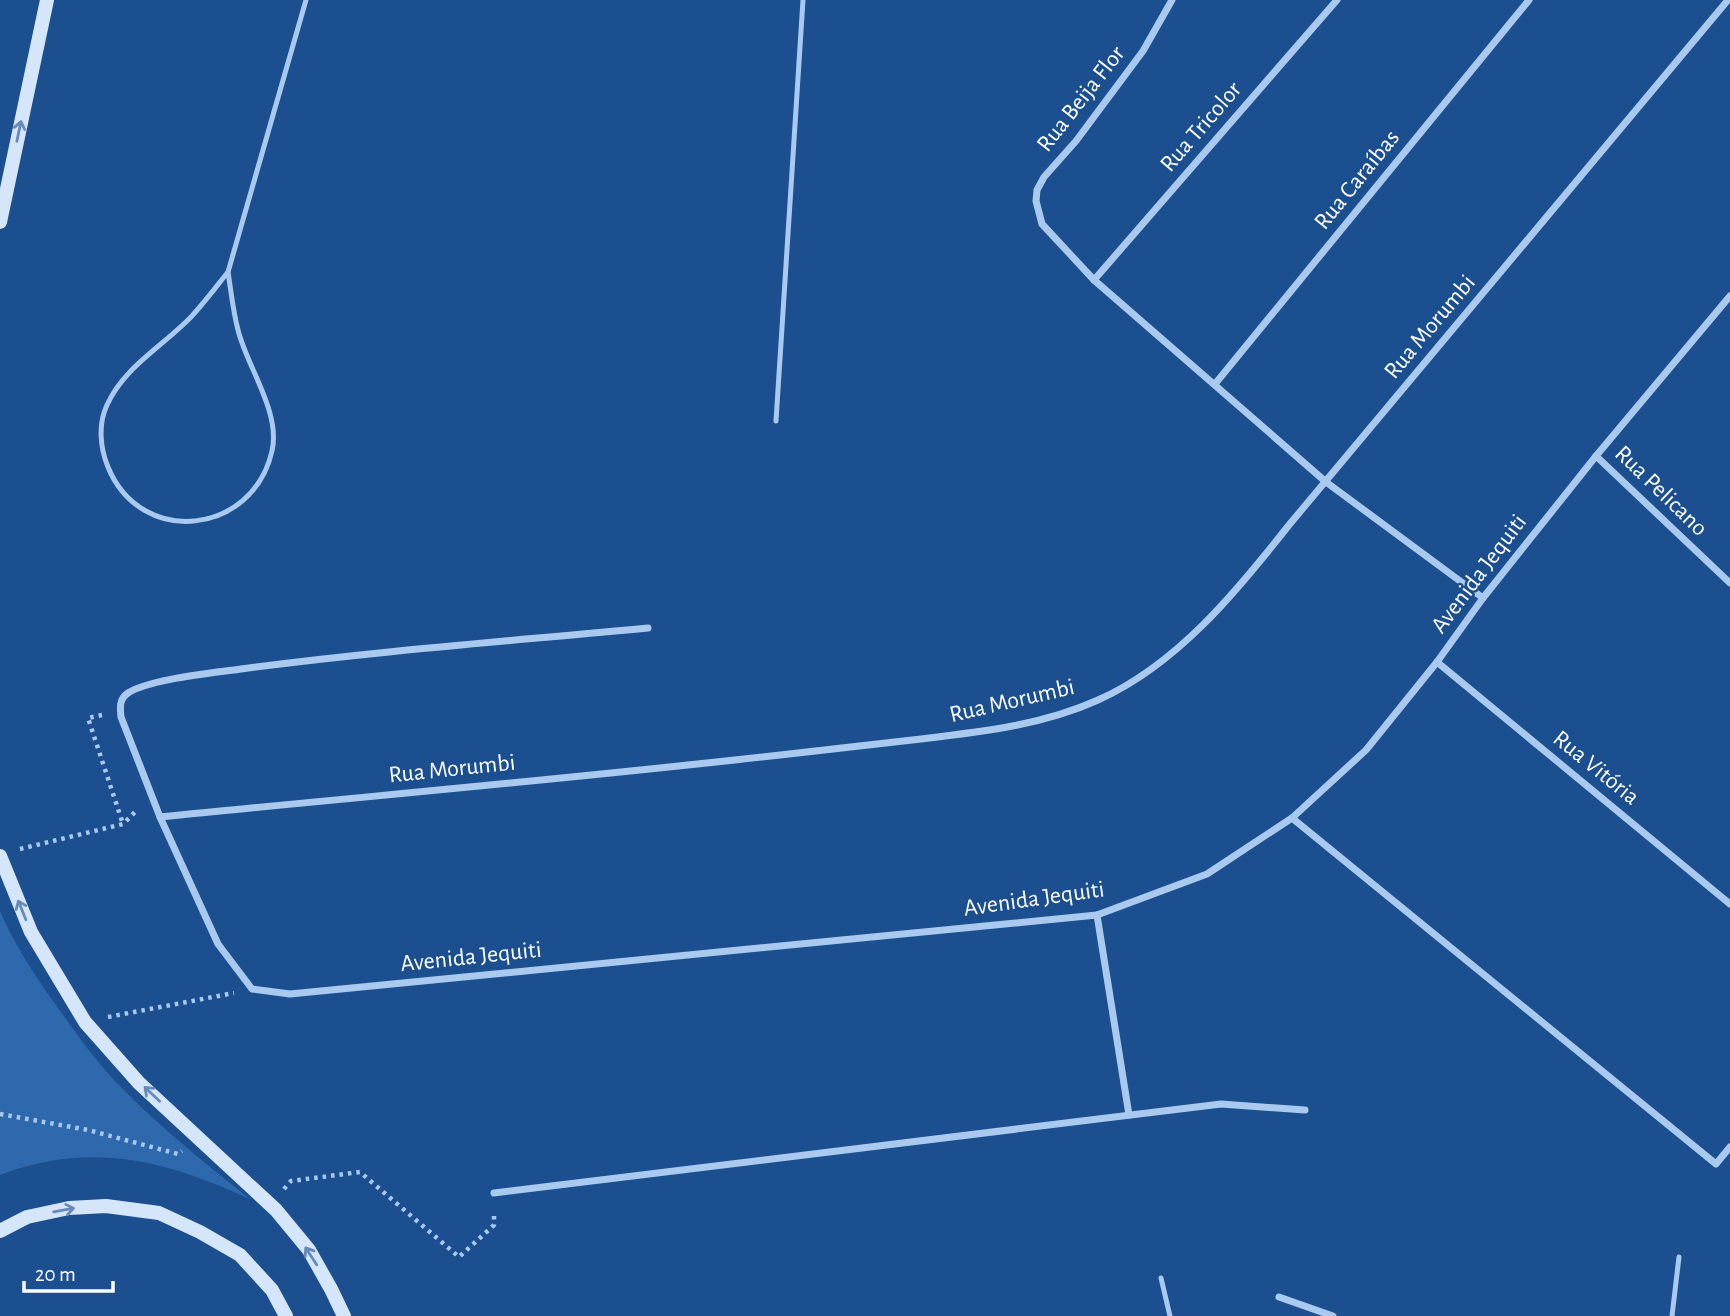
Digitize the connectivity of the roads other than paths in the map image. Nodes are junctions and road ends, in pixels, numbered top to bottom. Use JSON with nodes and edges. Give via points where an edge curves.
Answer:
{"nodes":[{"id":1,"x":47,"y":0,"type":"edge"},
{"id":2,"x":306,"y":0,"type":"edge"},
{"id":3,"x":803,"y":0,"type":"edge"},
{"id":4,"x":1172,"y":0,"type":"edge"},
{"id":5,"x":1337,"y":0,"type":"edge"},
{"id":6,"x":1529,"y":0,"type":"edge"},
{"id":7,"x":1728,"y":0,"type":"edge"},
{"id":8,"x":0,"y":222,"type":"edge"},
{"id":9,"x":228,"y":272,"type":"junction"},
{"id":10,"x":1094,"y":280,"type":"junction"},
{"id":11,"x":1730,"y":296,"type":"edge"},
{"id":12,"x":1722,"y":306,"type":"junction"},
{"id":13,"x":1730,"y":313,"type":"edge"},
{"id":14,"x":1214,"y":384,"type":"junction"},
{"id":15,"x":776,"y":421,"type":"dead end"},
{"id":16,"x":1596,"y":456,"type":"junction"},
{"id":17,"x":1326,"y":482,"type":"junction"},
{"id":18,"x":1730,"y":583,"type":"edge"},
{"id":19,"x":1483,"y":598,"type":"junction"},
{"id":20,"x":648,"y":628,"type":"dead end"},
{"id":21,"x":1437,"y":663,"type":"junction"},
{"id":22,"x":160,"y":817,"type":"junction"},
{"id":23,"x":1292,"y":818,"type":"junction"},
{"id":24,"x":6,"y":853,"type":"edge"},
{"id":25,"x":1730,"y":904,"type":"edge"},
{"id":26,"x":1097,"y":915,"type":"junction"},
{"id":27,"x":1305,"y":1110,"type":"dead end"},
{"id":28,"x":1129,"y":1115,"type":"junction"},
{"id":29,"x":1730,"y":1147,"type":"edge"},
{"id":30,"x":494,"y":1193,"type":"road end"},
{"id":31,"x":0,"y":1231,"type":"edge"},
{"id":32,"x":1679,"y":1257,"type":"dead end"},
{"id":33,"x":1161,"y":1278,"type":"dead end"},
{"id":34,"x":1279,"y":1297,"type":"dead end"},
{"id":35,"x":286,"y":1316,"type":"edge"},
{"id":36,"x":344,"y":1316,"type":"edge"},
{"id":37,"x":1170,"y":1316,"type":"edge"},
{"id":38,"x":1333,"y":1316,"type":"edge"},
{"id":39,"x":1672,"y":1316,"type":"edge"}],
"edges":[{"from":8,"to":1,"type":"main road","one_way":true},
{"from":2,"to":9,"type":"lane"},
{"from":3,"to":15,"type":"lane"},
{"from":4,"to":10,"type":"street","name":"Rua Beija Flor","via":[[1143,51],[1044,177],[1035,201],[1042,224]]},
{"from":5,"to":10,"type":"street","name":"Rua Tricolor"},
{"from":6,"to":14,"type":"street","name":"Rua Caraíbas"},
{"from":7,"to":17,"type":"street","name":"Rua Morumbi"},
{"from":9,"to":9,"type":"lane","via":[[192,316],[121,381],[106,407],[103,456],[114,482],[134,504],[160,518],[190,522],[220,516],[245,500],[263,477],[272,449],[267,404],[238,330]]},
{"from":10,"to":14,"type":"street"},
{"from":11,"to":12,"type":"street","name":"Avenida Jequiti"},
{"from":12,"to":13,"type":"street"},
{"from":12,"to":16,"type":"street","name":"Avenida Jequiti"},
{"from":14,"to":17,"type":"street"},
{"from":16,"to":18,"type":"street","name":"Rua Pelicano"},
{"from":16,"to":19,"type":"street","name":"Avenida Jequiti"},
{"from":17,"to":19,"type":"street"},
{"from":17,"to":22,"type":"street","name":"Rua Morumbi","via":[[1240,588],[1186,640],[1145,673],[1100,699],[1055,716],[986,732]]},
{"from":19,"to":21,"type":"street","name":"Avenida Jequiti"},
{"from":20,"to":22,"type":"street","via":[[303,660],[190,676],[137,689],[125,695],[120,711]]},
{"from":21,"to":23,"type":"street","name":"Avenida Jequiti","via":[[1366,750]]},
{"from":21,"to":25,"type":"street","name":"Rua Vitória"},
{"from":22,"to":26,"type":"street","name":"Avenida Jequiti","via":[[218,944],[252,989],[290,994]]},
{"from":23,"to":26,"type":"street","name":"Avenida Jequiti","via":[[1207,874]]},
{"from":23,"to":29,"type":"street","via":[[1716,1164]]},
{"from":36,"to":24,"type":"main road","one_way":true,"via":[[309,1251],[268,1203],[139,1083],[85,1022],[31,932]]},
{"from":26,"to":28,"type":"street"},
{"from":27,"to":28,"type":"street","via":[[1221,1104]]},
{"from":28,"to":30,"type":"street"},
{"from":31,"to":35,"type":"main road","one_way":true,"via":[[27,1217],[69,1208],[106,1206],[159,1213],[240,1255],[272,1290]]},
{"from":32,"to":39,"type":"lane"},
{"from":33,"to":37,"type":"lane"},
{"from":34,"to":38,"type":"street"}]}
